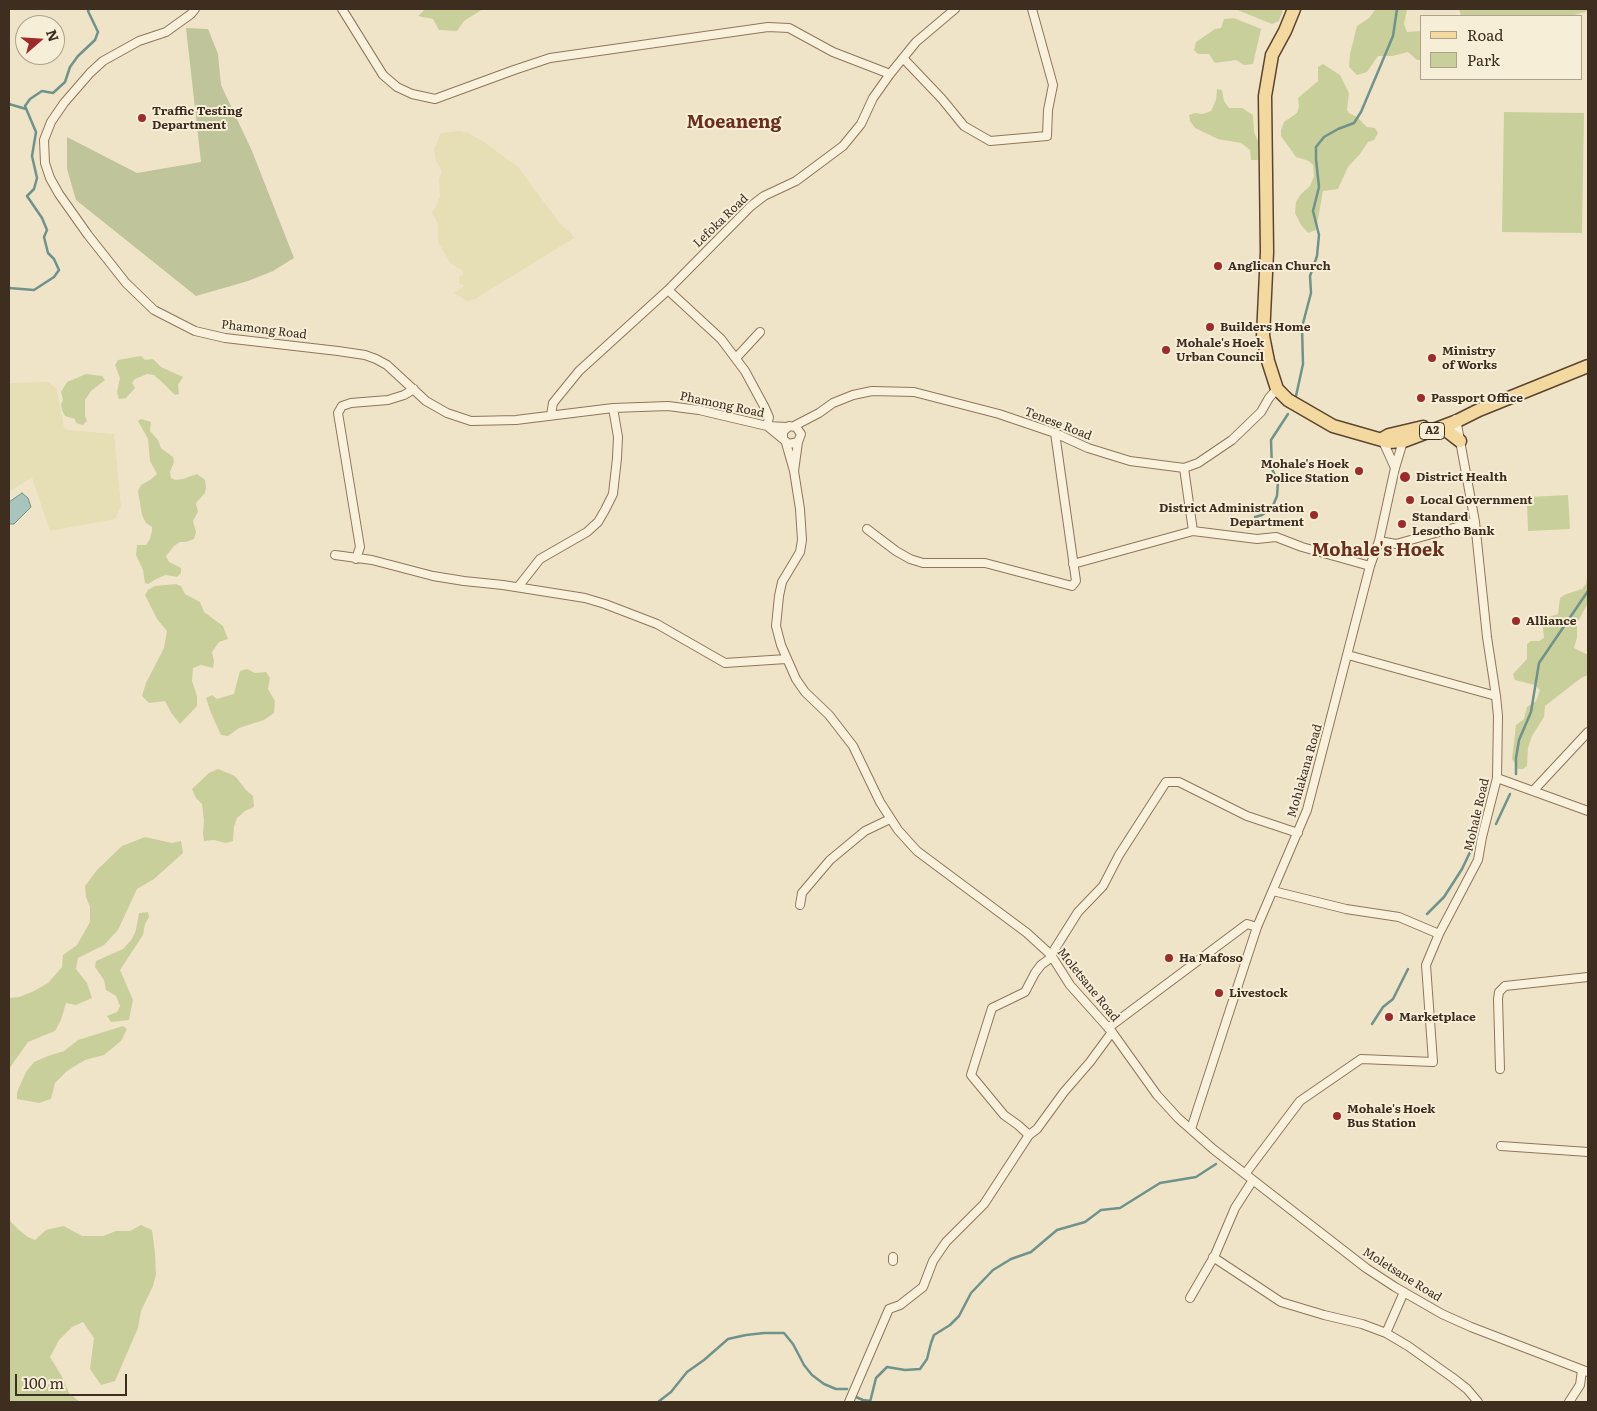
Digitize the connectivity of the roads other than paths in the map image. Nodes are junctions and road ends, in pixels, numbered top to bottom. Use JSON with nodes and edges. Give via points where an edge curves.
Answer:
{"nodes":[{"id":1,"x":194,"y":9,"type":"edge"},
{"id":2,"x":342,"y":9,"type":"edge"},
{"id":3,"x":955,"y":9,"type":"edge"},
{"id":4,"x":1032,"y":9,"type":"edge"},
{"id":5,"x":1294,"y":9,"type":"edge"},
{"id":6,"x":903,"y":58,"type":"junction"},
{"id":7,"x":890,"y":74,"type":"junction"},
{"id":8,"x":668,"y":290,"type":"junction"},
{"id":9,"x":760,"y":332,"type":"dead end"},
{"id":10,"x":736,"y":358,"type":"junction"},
{"id":11,"x":1588,"y":366,"type":"edge"},
{"id":12,"x":414,"y":389,"type":"junction"},
{"id":13,"x":1277,"y":389,"type":"junction"},
{"id":14,"x":614,"y":408,"type":"junction"},
{"id":15,"x":551,"y":415,"type":"junction"},
{"id":16,"x":808,"y":419,"type":"junction"},
{"id":17,"x":1456,"y":419,"type":"junction"},
{"id":18,"x":767,"y":426,"type":"junction"},
{"id":19,"x":790,"y":427,"type":"junction"},
{"id":20,"x":1442,"y":427,"type":"junction"},
{"id":21,"x":1055,"y":433,"type":"junction"},
{"id":22,"x":801,"y":434,"type":"junction"},
{"id":23,"x":1404,"y":436,"type":"junction"},
{"id":24,"x":1382,"y":439,"type":"junction"},
{"id":25,"x":784,"y":440,"type":"junction"},
{"id":26,"x":1460,"y":441,"type":"junction"},
{"id":27,"x":798,"y":442,"type":"junction"},
{"id":28,"x":1184,"y":468,"type":"junction"},
{"id":29,"x":1395,"y":468,"type":"junction"},
{"id":30,"x":794,"y":471,"type":"junction"},
{"id":31,"x":1475,"y":522,"type":"junction"},
{"id":32,"x":866,"y":529,"type":"dead end"},
{"id":33,"x":1193,"y":531,"type":"junction"},
{"id":34,"x":1379,"y":541,"type":"junction"},
{"id":35,"x":335,"y":555,"type":"dead end"},
{"id":36,"x":356,"y":559,"type":"junction"},
{"id":37,"x":1073,"y":564,"type":"junction"},
{"id":38,"x":1370,"y":566,"type":"junction"},
{"id":39,"x":518,"y":587,"type":"junction"},
{"id":40,"x":1348,"y":655,"type":"junction"},
{"id":41,"x":786,"y":660,"type":"junction"},
{"id":42,"x":1496,"y":696,"type":"junction"},
{"id":43,"x":1588,"y":732,"type":"edge"},
{"id":44,"x":1497,"y":778,"type":"junction"},
{"id":45,"x":1533,"y":791,"type":"junction"},
{"id":46,"x":1588,"y":810,"type":"edge"},
{"id":47,"x":890,"y":820,"type":"junction"},
{"id":48,"x":1298,"y":833,"type":"junction"},
{"id":49,"x":1273,"y":891,"type":"junction"},
{"id":50,"x":800,"y":905,"type":"dead end"},
{"id":51,"x":1257,"y":927,"type":"junction"},
{"id":52,"x":1439,"y":934,"type":"junction"},
{"id":53,"x":1052,"y":956,"type":"junction"},
{"id":54,"x":1588,"y":978,"type":"edge"},
{"id":55,"x":1110,"y":1030,"type":"junction"},
{"id":56,"x":1500,"y":1069,"type":"dead end"},
{"id":57,"x":1191,"y":1129,"type":"junction"},
{"id":58,"x":1030,"y":1135,"type":"junction"},
{"id":59,"x":1501,"y":1146,"type":"dead end"},
{"id":60,"x":1588,"y":1152,"type":"edge"},
{"id":61,"x":1245,"y":1174,"type":"junction"},
{"id":62,"x":1253,"y":1180,"type":"junction"},
{"id":63,"x":1213,"y":1257,"type":"junction"},
{"id":64,"x":1404,"y":1292,"type":"junction"},
{"id":65,"x":1190,"y":1298,"type":"dead end"},
{"id":66,"x":1386,"y":1333,"type":"junction"},
{"id":67,"x":1585,"y":1371,"type":"edge"},
{"id":68,"x":1580,"y":1382,"type":"junction"},
{"id":69,"x":1588,"y":1387,"type":"edge"},
{"id":70,"x":849,"y":1402,"type":"edge"},
{"id":71,"x":1478,"y":1402,"type":"edge"},
{"id":72,"x":1570,"y":1402,"type":"edge"}],
"edges":[{"from":1,"to":12,"type":"street","name":"Phamong Road","via":[[166,32],[139,41],[103,61],[64,104],[51,122],[44,140],[45,163],[54,186],[126,283],[154,310],[168,318],[195,331],[225,338],[365,355],[387,365]]},
{"from":2,"to":7,"type":"street","via":[[383,75],[412,94],[435,99],[550,58],[768,27],[788,28],[833,52]]},
{"from":3,"to":6,"type":"street","name":"Lefoka Road","via":[[916,42]]},
{"from":4,"to":6,"type":"street","via":[[1053,85],[1047,136],[990,141],[964,126]]},
{"from":5,"to":13,"type":"main road","via":[[1272,55],[1265,96],[1267,252],[1264,336]]},
{"from":6,"to":7,"type":"street","name":"Lefoka Road"},
{"from":7,"to":8,"type":"street","name":"Lefoka Road","via":[[873,98],[861,124],[843,146],[796,182],[764,196],[751,206]]},
{"from":8,"to":10,"type":"street","via":[[721,339]]},
{"from":8,"to":15,"type":"street","name":"Lefoka Road","via":[[567,384],[552,403]]},
{"from":9,"to":10,"type":"street"},
{"from":10,"to":18,"type":"street","via":[[766,408]]},
{"from":11,"to":17,"type":"main road","number":"A2"},
{"from":12,"to":15,"type":"street","name":"Phamong Road","via":[[438,408],[471,421]]},
{"from":12,"to":36,"type":"street","via":[[388,400],[342,406],[338,413],[360,547]]},
{"from":13,"to":24,"type":"main road","number":"A2","via":[[1288,400],[1333,426]]},
{"from":13,"to":28,"type":"street","via":[[1261,412],[1232,440],[1198,463]]},
{"from":14,"to":15,"type":"street","name":"Phamong Road"},
{"from":14,"to":18,"type":"street","name":"Phamong Road","via":[[668,406]]},
{"from":14,"to":39,"type":"street","via":[[617,458],[613,494],[605,510],[587,532],[540,559]]},
{"from":16,"to":19,"type":"street","name":"Tenese Road"},
{"from":16,"to":21,"type":"street","name":"Tenese Road","via":[[852,395],[894,390],[955,401]]},
{"from":16,"to":22,"type":"street"},
{"from":17,"to":20,"type":"main road","number":"A2"},
{"from":17,"to":23,"type":"main road","number":"A2"},
{"from":17,"to":26,"type":"street","name":"Mohale Road"},
{"from":18,"to":19,"type":"street","name":"Phamong Road"},
{"from":18,"to":25,"type":"street","name":"Phamong Road"},
{"from":19,"to":22,"type":"street","via":[[798,429]]},
{"from":19,"to":25,"type":"street","via":[[783,432]]},
{"from":20,"to":23,"type":"main road","number":"A2"},
{"from":20,"to":26,"type":"main road"},
{"from":21,"to":28,"type":"street","name":"Tenese Road","via":[[1088,448],[1130,461]]},
{"from":21,"to":37,"type":"street"},
{"from":22,"to":27,"type":"street"},
{"from":23,"to":24,"type":"main road","number":"A2","via":[[1389,442]]},
{"from":23,"to":29,"type":"street","name":"Mohlakana Road"},
{"from":24,"to":29,"type":"street"},
{"from":25,"to":27,"type":"street","via":[[792,444]]},
{"from":25,"to":30,"type":"street","name":"Moletsane Road"},
{"from":26,"to":31,"type":"street","name":"Mohale Road"},
{"from":27,"to":30,"type":"street","name":"Moletsane Road"},
{"from":28,"to":33,"type":"street"},
{"from":29,"to":34,"type":"street","name":"Mohlakana Road"},
{"from":30,"to":41,"type":"street","name":"Moletsane Road","via":[[801,546],[782,582],[776,609],[776,626]]},
{"from":31,"to":34,"type":"street","via":[[1396,544]]},
{"from":31,"to":42,"type":"street","name":"Mohale Road"},
{"from":32,"to":37,"type":"street","via":[[896,551],[923,563],[985,562],[1072,586],[1076,581]]},
{"from":33,"to":37,"type":"street"},
{"from":33,"to":38,"type":"street","via":[[1276,538]]},
{"from":34,"to":38,"type":"street","name":"Mohlakana Road"},
{"from":35,"to":36,"type":"street"},
{"from":36,"to":39,"type":"street","via":[[433,576]]},
{"from":38,"to":40,"type":"street","name":"Mohlakana Road"},
{"from":39,"to":41,"type":"street","via":[[605,604],[657,624],[725,663]]},
{"from":40,"to":42,"type":"street"},
{"from":40,"to":48,"type":"street","name":"Mohlakana Road"},
{"from":41,"to":47,"type":"street","name":"Moletsane Road","via":[[805,692],[829,715],[853,746]]},
{"from":42,"to":44,"type":"street","name":"Mohale Road"},
{"from":43,"to":45,"type":"street"},
{"from":44,"to":45,"type":"street"},
{"from":44,"to":52,"type":"street","name":"Mohale Road","via":[[1478,860]]},
{"from":45,"to":46,"type":"street"},
{"from":47,"to":50,"type":"street","via":[[865,831],[830,860],[802,893]]},
{"from":47,"to":53,"type":"street","name":"Moletsane Road","via":[[917,851],[1027,933]]},
{"from":48,"to":49,"type":"street","name":"Mohlakana Road"},
{"from":48,"to":53,"type":"street","via":[[1247,816],[1179,782],[1166,782],[1103,886],[1078,912]]},
{"from":49,"to":51,"type":"street","name":"Mohlakana Road"},
{"from":49,"to":52,"type":"street","via":[[1346,909],[1399,917]]},
{"from":51,"to":55,"type":"street","via":[[1247,924]]},
{"from":51,"to":57,"type":"street","name":"Mohlakana Road"},
{"from":52,"to":61,"type":"street","name":"Mohale Road","via":[[1426,965],[1433,1062],[1361,1059],[1300,1101]]},
{"from":53,"to":55,"type":"street","name":"Moletsane Road","via":[[1070,984]]},
{"from":53,"to":58,"type":"street","via":[[1041,965],[1025,992],[992,1008],[971,1076],[1004,1115]]},
{"from":54,"to":56,"type":"street","via":[[1505,986],[1498,999]]},
{"from":55,"to":57,"type":"street","name":"Moletsane Road","via":[[1157,1095]]},
{"from":55,"to":58,"type":"street","via":[[1090,1062]]},
{"from":57,"to":61,"type":"street","name":"Moletsane Road"},
{"from":58,"to":70,"type":"street","via":[[992,1194],[946,1242],[923,1287],[889,1309]]},
{"from":59,"to":60,"type":"street"},
{"from":61,"to":62,"type":"street","name":"Moletsane Road"},
{"from":62,"to":63,"type":"street","via":[[1235,1208]]},
{"from":62,"to":64,"type":"street","name":"Moletsane Road","via":[[1366,1268]]},
{"from":63,"to":65,"type":"street"},
{"from":63,"to":66,"type":"street","via":[[1281,1302]]},
{"from":64,"to":66,"type":"street"},
{"from":64,"to":67,"type":"street","name":"Moletsane Road","via":[[1442,1314]]},
{"from":66,"to":71,"type":"street","via":[[1453,1378]]},
{"from":67,"to":68,"type":"street"},
{"from":68,"to":69,"type":"street"},
{"from":68,"to":72,"type":"street"}]}
